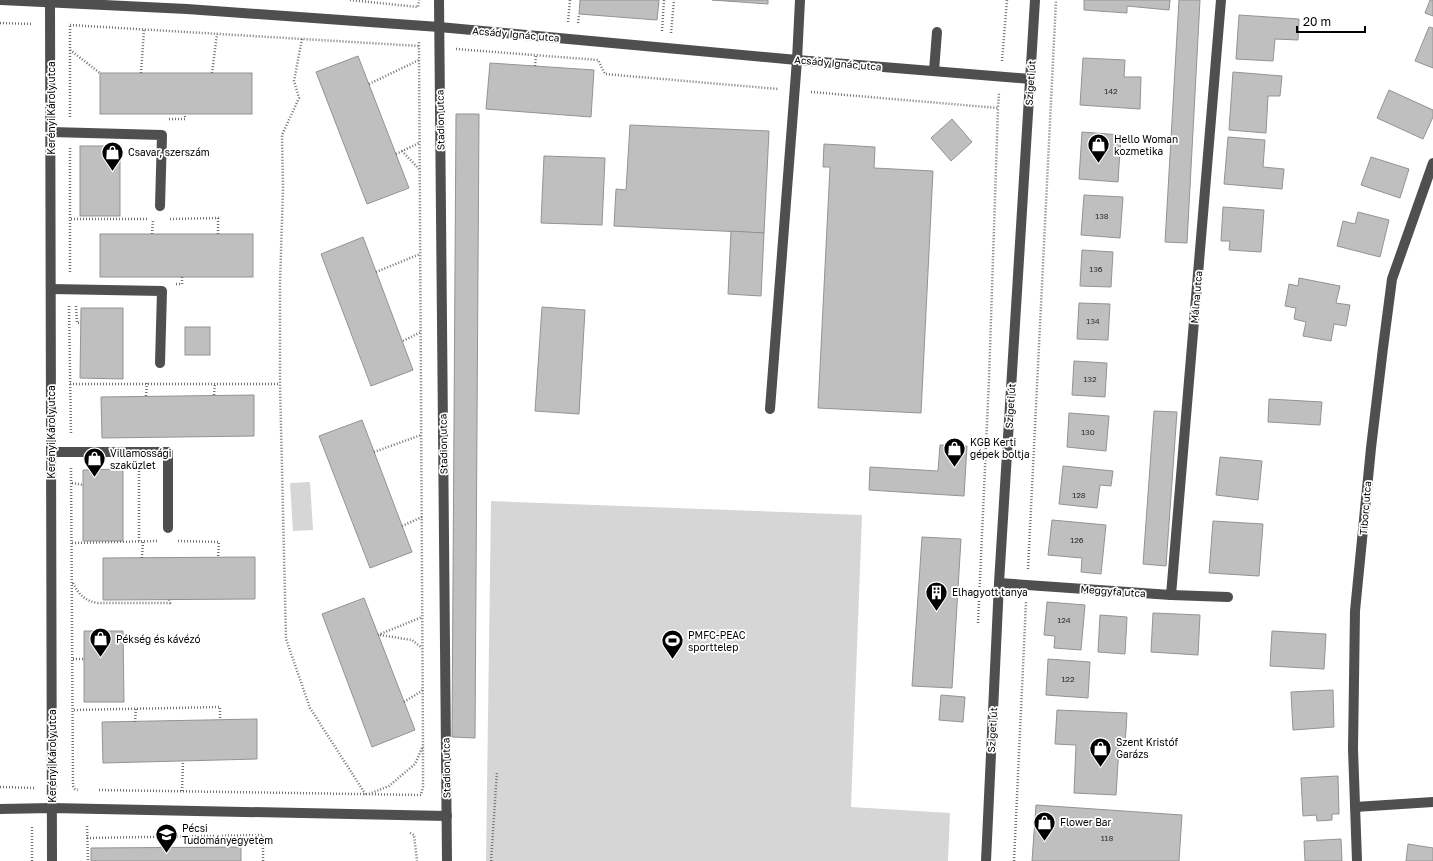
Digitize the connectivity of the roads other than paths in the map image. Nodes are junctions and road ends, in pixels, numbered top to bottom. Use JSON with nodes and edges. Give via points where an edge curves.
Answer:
{"nodes":[{"id":1,"x":1,"y":0,"type":"edge"},
{"id":2,"x":439,"y":0,"type":"edge"},
{"id":3,"x":800,"y":0,"type":"edge"},
{"id":4,"x":1035,"y":0,"type":"edge"},
{"id":5,"x":1221,"y":0,"type":"edge"},
{"id":6,"x":50,"y":2,"type":"junction"},
{"id":7,"x":189,"y":5,"type":"edge"},
{"id":8,"x":439,"y":27,"type":"junction"},
{"id":9,"x":937,"y":32,"type":"dead end"},
{"id":10,"x":797,"y":60,"type":"junction"},
{"id":11,"x":934,"y":71,"type":"junction"},
{"id":12,"x":1030,"y":79,"type":"junction"},
{"id":13,"x":51,"y":132,"type":"junction"},
{"id":14,"x":1433,"y":163,"type":"edge"},
{"id":15,"x":160,"y":206,"type":"dead end"},
{"id":16,"x":51,"y":289,"type":"junction"},
{"id":17,"x":160,"y":363,"type":"dead end"},
{"id":18,"x":770,"y":409,"type":"dead end"},
{"id":19,"x":52,"y":452,"type":"junction"},
{"id":20,"x":168,"y":528,"type":"dead end"},
{"id":21,"x":998,"y":583,"type":"junction"},
{"id":22,"x":1171,"y":595,"type":"junction"},
{"id":23,"x":1228,"y":597,"type":"dead end"},
{"id":24,"x":1433,"y":802,"type":"edge"},
{"id":25,"x":52,"y":808,"type":"junction"},
{"id":26,"x":1355,"y":808,"type":"junction"},
{"id":27,"x":0,"y":809,"type":"edge"},
{"id":28,"x":447,"y":816,"type":"junction"},
{"id":29,"x":52,"y":861,"type":"edge"},
{"id":30,"x":447,"y":861,"type":"edge"},
{"id":31,"x":986,"y":861,"type":"edge"},
{"id":32,"x":1357,"y":861,"type":"edge"}],
"edges":[{"from":1,"to":6,"type":"street","name":"Acsády Ignác utca"},
{"from":2,"to":8,"type":"street","name":"Stadion utca"},
{"from":3,"to":10,"type":"street"},
{"from":4,"to":12,"type":"street","name":"Szigeti út"},
{"from":5,"to":22,"type":"street","name":"Málna utca"},
{"from":6,"to":7,"type":"street","name":"Acsády Ignác utca"},
{"from":6,"to":13,"type":"street","name":"Kerényi Károly utca"},
{"from":7,"to":8,"type":"street","name":"Acsády Ignác utca"},
{"from":8,"to":10,"type":"street","name":"Acsády Ignác utca"},
{"from":8,"to":28,"type":"street","name":"Stadion utca"},
{"from":9,"to":11,"type":"street"},
{"from":10,"to":11,"type":"street","name":"Acsády Ignác utca"},
{"from":10,"to":18,"type":"street"},
{"from":11,"to":12,"type":"street","name":"Acsády Ignác utca"},
{"from":12,"to":21,"type":"street","name":"Szigeti út"},
{"from":13,"to":15,"type":"street","via":[[162,135]]},
{"from":13,"to":16,"type":"street","name":"Kerényi Károly utca"},
{"from":14,"to":26,"type":"street","name":"Tiborc utca","via":[[1392,279],[1383,348],[1355,611]]},
{"from":16,"to":17,"type":"street","via":[[162,291]]},
{"from":16,"to":19,"type":"street","name":"Kerényi Károly utca"},
{"from":19,"to":20,"type":"street","via":[[168,452]]},
{"from":19,"to":25,"type":"street","name":"Kerényi Károly utca"},
{"from":21,"to":22,"type":"street","name":"Meggyfa utca"},
{"from":21,"to":31,"type":"street","name":"Szigeti út"},
{"from":22,"to":23,"type":"street","name":"Meggyfa utca"},
{"from":24,"to":26,"type":"street"},
{"from":25,"to":27,"type":"street"},
{"from":25,"to":28,"type":"street"},
{"from":25,"to":29,"type":"street","name":"Kerényi Károly utca"},
{"from":26,"to":32,"type":"street","name":"Tiborc utca"},
{"from":28,"to":30,"type":"street","name":"Stadion utca"}]}
